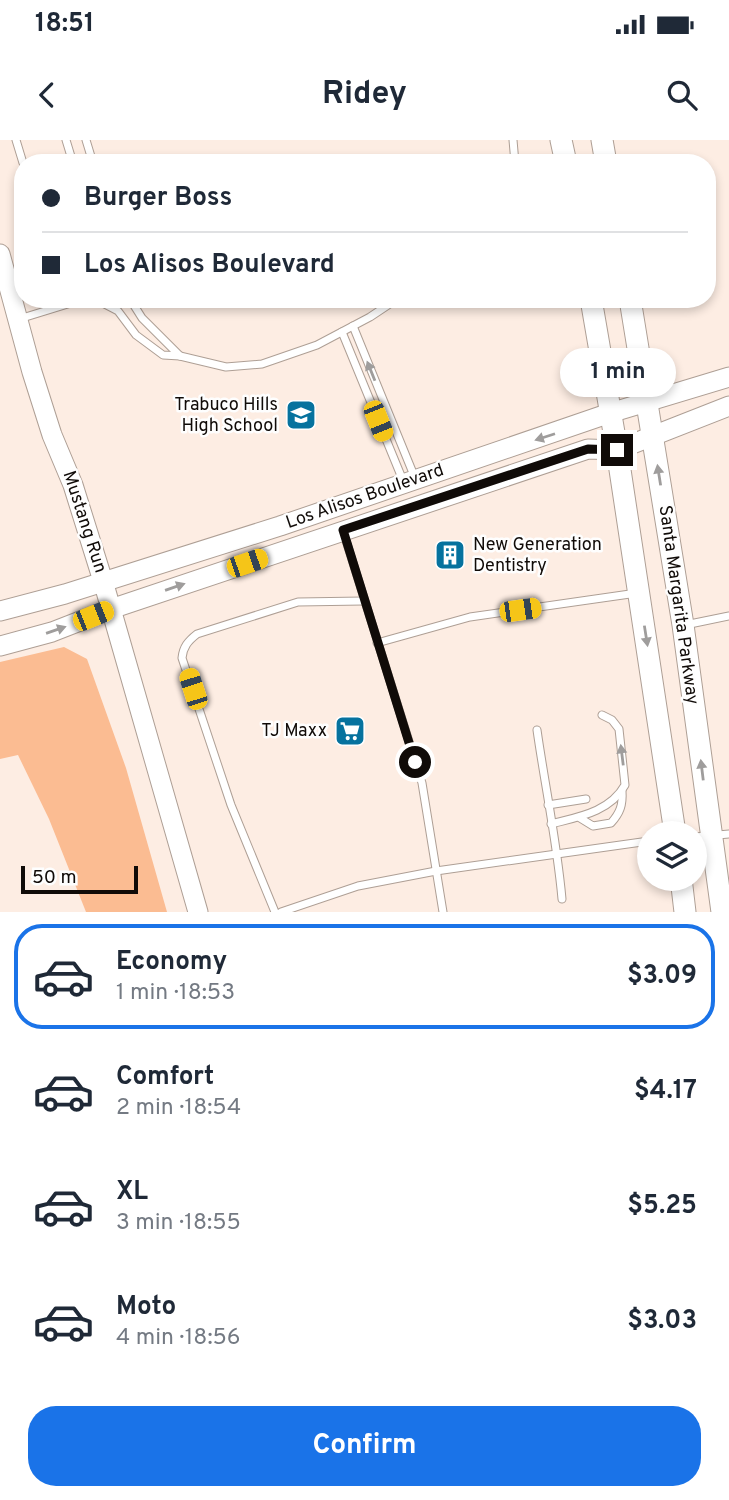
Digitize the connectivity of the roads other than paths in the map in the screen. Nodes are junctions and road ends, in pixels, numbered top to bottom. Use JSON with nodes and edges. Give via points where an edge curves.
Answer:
{"nodes":[{"id":1,"x":0,"y":254,"type":"edge"},
{"id":2,"x":14,"y":305,"type":"edge"},
{"id":3,"x":15,"y":308,"type":"edge"},
{"id":4,"x":57,"y":308,"type":"edge"},
{"id":5,"x":115,"y":308,"type":"edge"},
{"id":6,"x":136,"y":308,"type":"edge"},
{"id":7,"x":382,"y":308,"type":"edge"},
{"id":8,"x":592,"y":308,"type":"edge"},
{"id":9,"x":633,"y":308,"type":"edge"},
{"id":10,"x":54,"y":309,"type":"joint"},
{"id":11,"x":18,"y":320,"type":"junction"},
{"id":12,"x":353,"y":326,"type":"junction"},
{"id":13,"x":342,"y":332,"type":"junction"},
{"id":14,"x":180,"y":356,"type":"junction"},
{"id":15,"x":729,"y":377,"type":"edge"},
{"id":16,"x":649,"y":402,"type":"junction"},
{"id":17,"x":729,"y":406,"type":"edge"},
{"id":18,"x":610,"y":414,"type":"junction"},
{"id":19,"x":653,"y":435,"type":"junction"},
{"id":20,"x":617,"y":450,"type":"junction"},
{"id":21,"x":410,"y":481,"type":"junction"},
{"id":22,"x":343,"y":530,"type":"junction"},
{"id":23,"x":103,"y":581,"type":"junction"},
{"id":24,"x":639,"y":593,"type":"junction"},
{"id":25,"x":363,"y":601,"type":"junction"},
{"id":26,"x":111,"y":609,"type":"junction"},
{"id":27,"x":0,"y":611,"type":"edge"},
{"id":28,"x":729,"y":616,"type":"edge"},
{"id":29,"x":683,"y":625,"type":"junction"},
{"id":30,"x":377,"y":643,"type":"junction"},
{"id":31,"x":0,"y":646,"type":"edge"},
{"id":32,"x":601,"y":715,"type":"dead end"},
{"id":33,"x":537,"y":730,"type":"dead end"},
{"id":34,"x":622,"y":791,"type":"junction"},
{"id":35,"x":586,"y":799,"type":"dead end"},
{"id":36,"x":548,"y":805,"type":"junction"},
{"id":37,"x":580,"y":818,"type":"junction"},
{"id":38,"x":673,"y":821,"type":"edge"},
{"id":39,"x":551,"y":824,"type":"junction"},
{"id":40,"x":711,"y":836,"type":"edge"},
{"id":41,"x":637,"y":843,"type":"edge"},
{"id":42,"x":558,"y":854,"type":"junction"},
{"id":43,"x":436,"y":871,"type":"junction"},
{"id":44,"x":683,"y":891,"type":"edge"},
{"id":45,"x":562,"y":899,"type":"dead end"},
{"id":46,"x":198,"y":912,"type":"edge"},
{"id":47,"x":275,"y":912,"type":"edge"},
{"id":48,"x":281,"y":912,"type":"edge"},
{"id":49,"x":443,"y":912,"type":"edge"},
{"id":50,"x":685,"y":912,"type":"edge"},
{"id":51,"x":722,"y":912,"type":"edge"}],
"edges":[{"from":1,"to":2,"type":"main road","name":"Mustang Run"},
{"from":3,"to":11,"type":"main road","name":"Mustang Run"},
{"from":4,"to":10,"type":"lane"},
{"from":5,"to":14,"type":"lane","via":[[136,335],[163,355]]},
{"from":6,"to":14,"type":"lane"},
{"from":7,"to":12,"type":"lane"},
{"from":8,"to":18,"type":"main road","name":"Santa Margarita Parkway"},
{"from":9,"to":16,"type":"main road","name":"Santa Margarita Parkway"},
{"from":10,"to":11,"type":"lane"},
{"from":11,"to":23,"type":"main road","name":"Mustang Run"},
{"from":12,"to":13,"type":"lane"},
{"from":21,"to":12,"type":"lane","one_way":true},
{"from":13,"to":14,"type":"lane","via":[[262,364],[226,367]]},
{"from":13,"to":21,"type":"lane"},
{"from":15,"to":16,"type":"main road","name":"Los Alisos Boulevard"},
{"from":16,"to":18,"type":"main road","name":"Los Alisos Boulevard"},
{"from":16,"to":19,"type":"main road","name":"Santa Margarita Parkway"},
{"from":17,"to":19,"type":"main road","name":"Los Alisos Boulevard"},
{"from":18,"to":20,"type":"main road","name":"Santa Margarita Parkway"},
{"from":18,"to":21,"type":"main road","name":"Los Alisos Boulevard","one_way":true},
{"from":19,"to":20,"type":"main road","name":"Los Alisos Boulevard"},
{"from":29,"to":19,"type":"main road","name":"Santa Margarita Parkway","one_way":true},
{"from":20,"to":22,"type":"main road","name":"Los Alisos Boulevard","via":[[588,449]]},
{"from":20,"to":24,"type":"main road","name":"Santa Margarita Parkway"},
{"from":21,"to":23,"type":"main road","name":"Los Alisos Boulevard"},
{"from":22,"to":25,"type":"lane"},
{"from":26,"to":22,"type":"main road","name":"Los Alisos Boulevard","one_way":true},
{"from":23,"to":26,"type":"main road","name":"Mustang Run"},
{"from":23,"to":27,"type":"main road","name":"Los Alisos Boulevard"},
{"from":24,"to":30,"type":"lane","via":[[470,617]]},
{"from":24,"to":38,"type":"main road","name":"Santa Margarita Parkway","one_way":true},
{"from":25,"to":30,"type":"lane"},
{"from":25,"to":47,"type":"lane","via":[[298,601],[197,634],[183,651],[231,805]]},
{"from":31,"to":26,"type":"main road","name":"Los Alisos Boulevard","one_way":true},
{"from":26,"to":46,"type":"main road","name":"Mustang Run"},
{"from":28,"to":29,"type":"lane"},
{"from":40,"to":29,"type":"main road","name":"Santa Margarita Parkway","one_way":true},
{"from":30,"to":43,"type":"lane","via":[[422,783]]},
{"from":34,"to":32,"type":"lane","one_way":true,"via":[[625,779],[619,729]]},
{"from":33,"to":36,"type":"lane"},
{"from":34,"to":37,"type":"lane"},
{"from":34,"to":37,"type":"lane","via":[[623,803],[611,823],[593,825]]},
{"from":35,"to":36,"type":"lane"},
{"from":36,"to":39,"type":"lane"},
{"from":37,"to":39,"type":"lane"},
{"from":39,"to":42,"type":"lane"},
{"from":40,"to":51,"type":"main road","name":"Santa Margarita Parkway"},
{"from":41,"to":42,"type":"lane"},
{"from":42,"to":43,"type":"lane"},
{"from":42,"to":45,"type":"lane"},
{"from":43,"to":48,"type":"lane","via":[[358,886]]},
{"from":43,"to":49,"type":"lane"},
{"from":44,"to":50,"type":"main road"}]}
